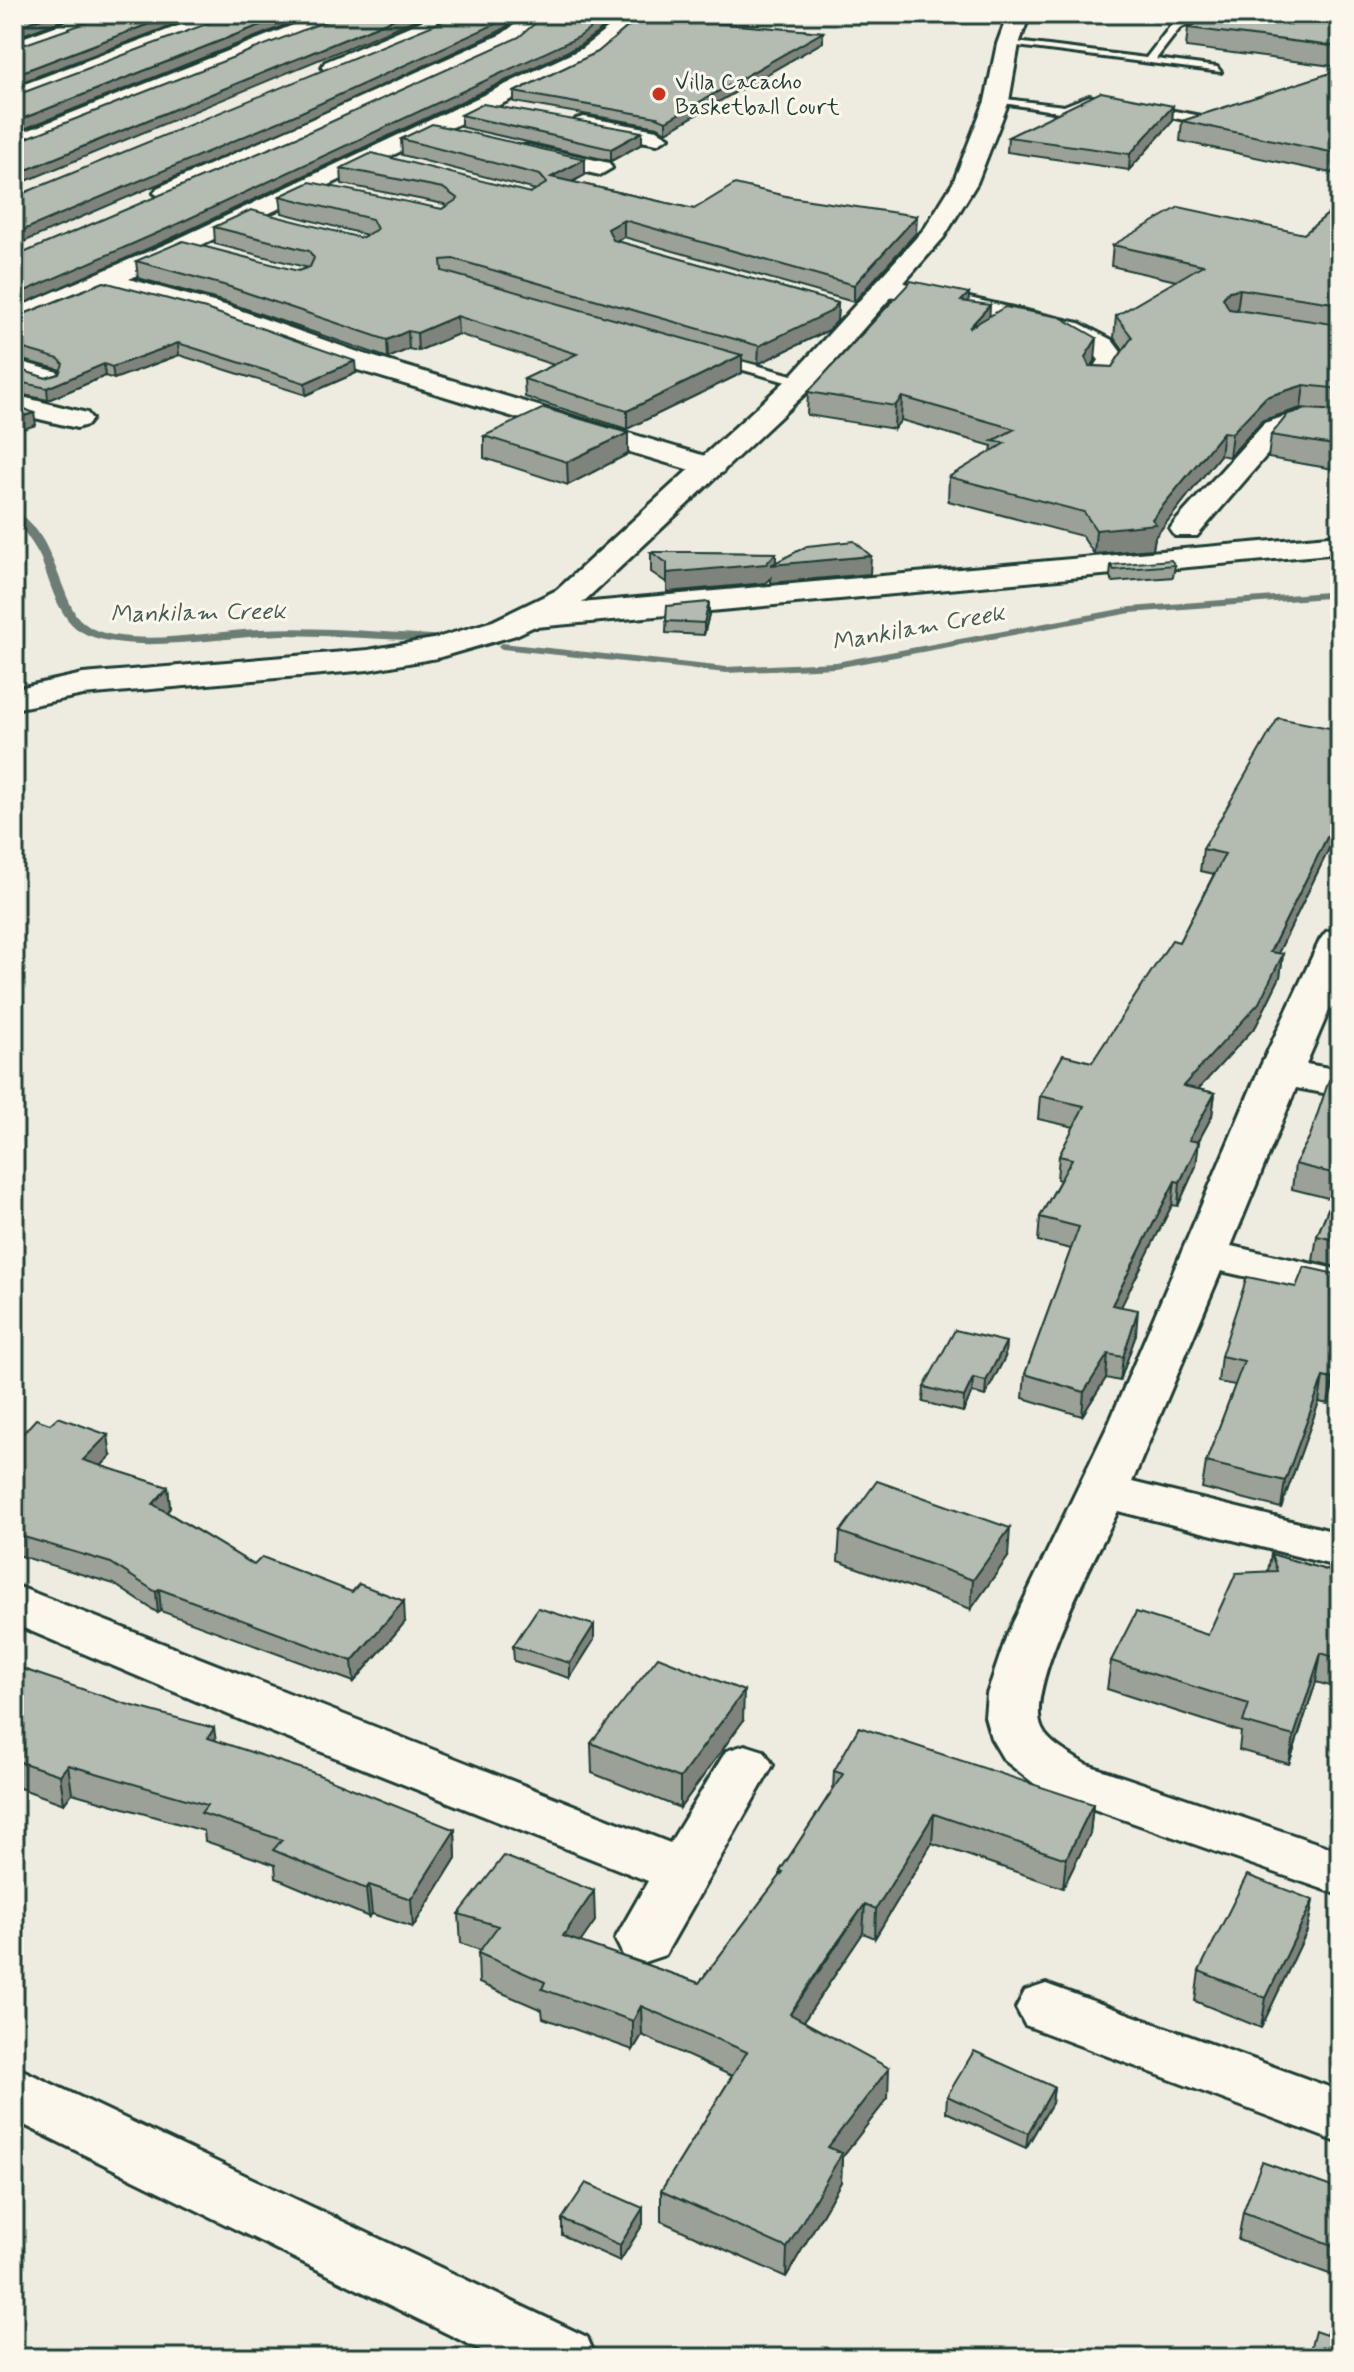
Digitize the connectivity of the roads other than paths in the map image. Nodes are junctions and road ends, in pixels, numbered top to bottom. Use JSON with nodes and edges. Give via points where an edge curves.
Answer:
{"nodes":[{"id":1,"x":108,"y":14,"type":"edge"},
{"id":2,"x":230,"y":14,"type":"edge"},
{"id":3,"x":340,"y":14,"type":"edge"},
{"id":4,"x":542,"y":14,"type":"edge"},
{"id":5,"x":640,"y":14,"type":"edge"},
{"id":6,"x":1019,"y":14,"type":"edge"},
{"id":7,"x":1201,"y":14,"type":"edge"},
{"id":8,"x":393,"y":17,"type":"edge"},
{"id":9,"x":434,"y":24,"type":"junction"},
{"id":10,"x":466,"y":26,"type":"edge"},
{"id":11,"x":510,"y":39,"type":"junction"},
{"id":12,"x":1008,"y":44,"type":"junction"},
{"id":13,"x":14,"y":49,"type":"edge"},
{"id":14,"x":589,"y":54,"type":"junction"},
{"id":15,"x":1148,"y":62,"type":"junction"},
{"id":16,"x":1217,"y":70,"type":"dead end"},
{"id":17,"x":317,"y":74,"type":"edge"},
{"id":18,"x":14,"y":96,"type":"edge"},
{"id":19,"x":1098,"y":98,"type":"edge"},
{"id":20,"x":997,"y":101,"type":"junction"},
{"id":21,"x":1126,"y":104,"type":"edge"},
{"id":22,"x":483,"y":106,"type":"junction"},
{"id":23,"x":528,"y":113,"type":"edge"},
{"id":24,"x":555,"y":118,"type":"edge"},
{"id":25,"x":1212,"y":122,"type":"edge"},
{"id":26,"x":431,"y":130,"type":"junction"},
{"id":27,"x":462,"y":137,"type":"edge"},
{"id":28,"x":657,"y":137,"type":"dead end"},
{"id":29,"x":14,"y":144,"type":"edge"},
{"id":30,"x":508,"y":147,"type":"edge"},
{"id":31,"x":371,"y":158,"type":"junction"},
{"id":32,"x":400,"y":166,"type":"edge"},
{"id":33,"x":600,"y":168,"type":"dead end"},
{"id":34,"x":308,"y":187,"type":"junction"},
{"id":35,"x":353,"y":196,"type":"edge"},
{"id":36,"x":150,"y":200,"type":"edge"},
{"id":37,"x":248,"y":215,"type":"junction"},
{"id":38,"x":291,"y":226,"type":"edge"},
{"id":39,"x":182,"y":247,"type":"junction"},
{"id":40,"x":226,"y":258,"type":"edge"},
{"id":41,"x":104,"y":281,"type":"junction"},
{"id":42,"x":886,"y":287,"type":"junction"},
{"id":43,"x":14,"y":319,"type":"edge"},
{"id":44,"x":702,"y":354,"type":"edge"},
{"id":45,"x":14,"y":368,"type":"edge"},
{"id":46,"x":48,"y":378,"type":"edge"},
{"id":47,"x":1100,"y":381,"type":"edge"},
{"id":48,"x":801,"y":382,"type":"junction"},
{"id":49,"x":14,"y":404,"type":"edge"},
{"id":50,"x":77,"y":419,"type":"dead end"},
{"id":51,"x":1340,"y":423,"type":"edge"},
{"id":52,"x":711,"y":467,"type":"junction"},
{"id":53,"x":1186,"y":529,"type":"dead end"},
{"id":54,"x":1340,"y":544,"type":"edge"},
{"id":55,"x":536,"y":617,"type":"junction"},
{"id":56,"x":14,"y":699,"type":"edge"},
{"id":57,"x":1340,"y":940,"type":"edge"},
{"id":58,"x":1279,"y":1072,"type":"junction"},
{"id":59,"x":1340,"y":1083,"type":"edge"},
{"id":60,"x":1204,"y":1254,"type":"junction"},
{"id":61,"x":1340,"y":1284,"type":"edge"},
{"id":62,"x":1103,"y":1491,"type":"junction"},
{"id":63,"x":1340,"y":1550,"type":"edge"},
{"id":64,"x":14,"y":1603,"type":"edge"},
{"id":65,"x":745,"y":1765,"type":"dead end"},
{"id":66,"x":684,"y":1872,"type":"junction"},
{"id":67,"x":1340,"y":1873,"type":"edge"},
{"id":68,"x":644,"y":1939,"type":"dead end"},
{"id":69,"x":1046,"y":2008,"type":"dead end"},
{"id":70,"x":14,"y":2091,"type":"edge"},
{"id":71,"x":1340,"y":2117,"type":"edge"},
{"id":72,"x":563,"y":2358,"type":"edge"}],
"edges":[{"from":1,"to":13,"type":"street"},
{"from":2,"to":18,"type":"street"},
{"from":3,"to":29,"type":"street"},
{"from":4,"to":11,"type":"street"},
{"from":5,"to":14,"type":"street"},
{"from":6,"to":12,"type":"street"},
{"from":7,"to":15,"type":"lane","via":[[1176,26]]},
{"from":8,"to":9,"type":"street"},
{"from":9,"to":10,"type":"street"},
{"from":9,"to":17,"type":"street"},
{"from":10,"to":11,"type":"street"},
{"from":11,"to":14,"type":"street"},
{"from":11,"to":36,"type":"street"},
{"from":12,"to":15,"type":"lane"},
{"from":12,"to":20,"type":"street"},
{"from":14,"to":22,"type":"street"},
{"from":15,"to":16,"type":"lane"},
{"from":19,"to":20,"type":"lane","via":[[1065,110]]},
{"from":20,"to":42,"type":"street","via":[[952,209]]},
{"from":21,"to":25,"type":"lane"},
{"from":22,"to":23,"type":"street"},
{"from":22,"to":26,"type":"street"},
{"from":24,"to":28,"type":"street"},
{"from":26,"to":27,"type":"street"},
{"from":26,"to":31,"type":"street"},
{"from":30,"to":33,"type":"street"},
{"from":31,"to":32,"type":"street"},
{"from":31,"to":34,"type":"street"},
{"from":34,"to":35,"type":"street"},
{"from":34,"to":37,"type":"street"},
{"from":37,"to":38,"type":"street"},
{"from":37,"to":39,"type":"street"},
{"from":39,"to":40,"type":"street"},
{"from":39,"to":41,"type":"street"},
{"from":41,"to":43,"type":"street"},
{"from":41,"to":52,"type":"street"},
{"from":42,"to":47,"type":"street","via":[[1090,338],[1113,360]]},
{"from":42,"to":48,"type":"street","via":[[846,312]]},
{"from":44,"to":48,"type":"lane"},
{"from":45,"to":46,"type":"street"},
{"from":48,"to":52,"type":"street"},
{"from":49,"to":50,"type":"street"},
{"from":51,"to":53,"type":"street","via":[[1302,420],[1274,429]]},
{"from":52,"to":55,"type":"street","via":[[569,597]]},
{"from":54,"to":55,"type":"street"},
{"from":55,"to":56,"type":"street","via":[[429,651],[105,682]]},
{"from":57,"to":58,"type":"street"},
{"from":58,"to":59,"type":"street"},
{"from":58,"to":60,"type":"street"},
{"from":60,"to":61,"type":"street"},
{"from":60,"to":62,"type":"street"},
{"from":62,"to":63,"type":"street"},
{"from":62,"to":67,"type":"street","via":[[1014,1685],[1012,1720],[1026,1752],[1065,1778]]},
{"from":64,"to":66,"type":"street"},
{"from":65,"to":66,"type":"street"},
{"from":66,"to":68,"type":"street"},
{"from":69,"to":71,"type":"street"},
{"from":70,"to":72,"type":"street"}]}
